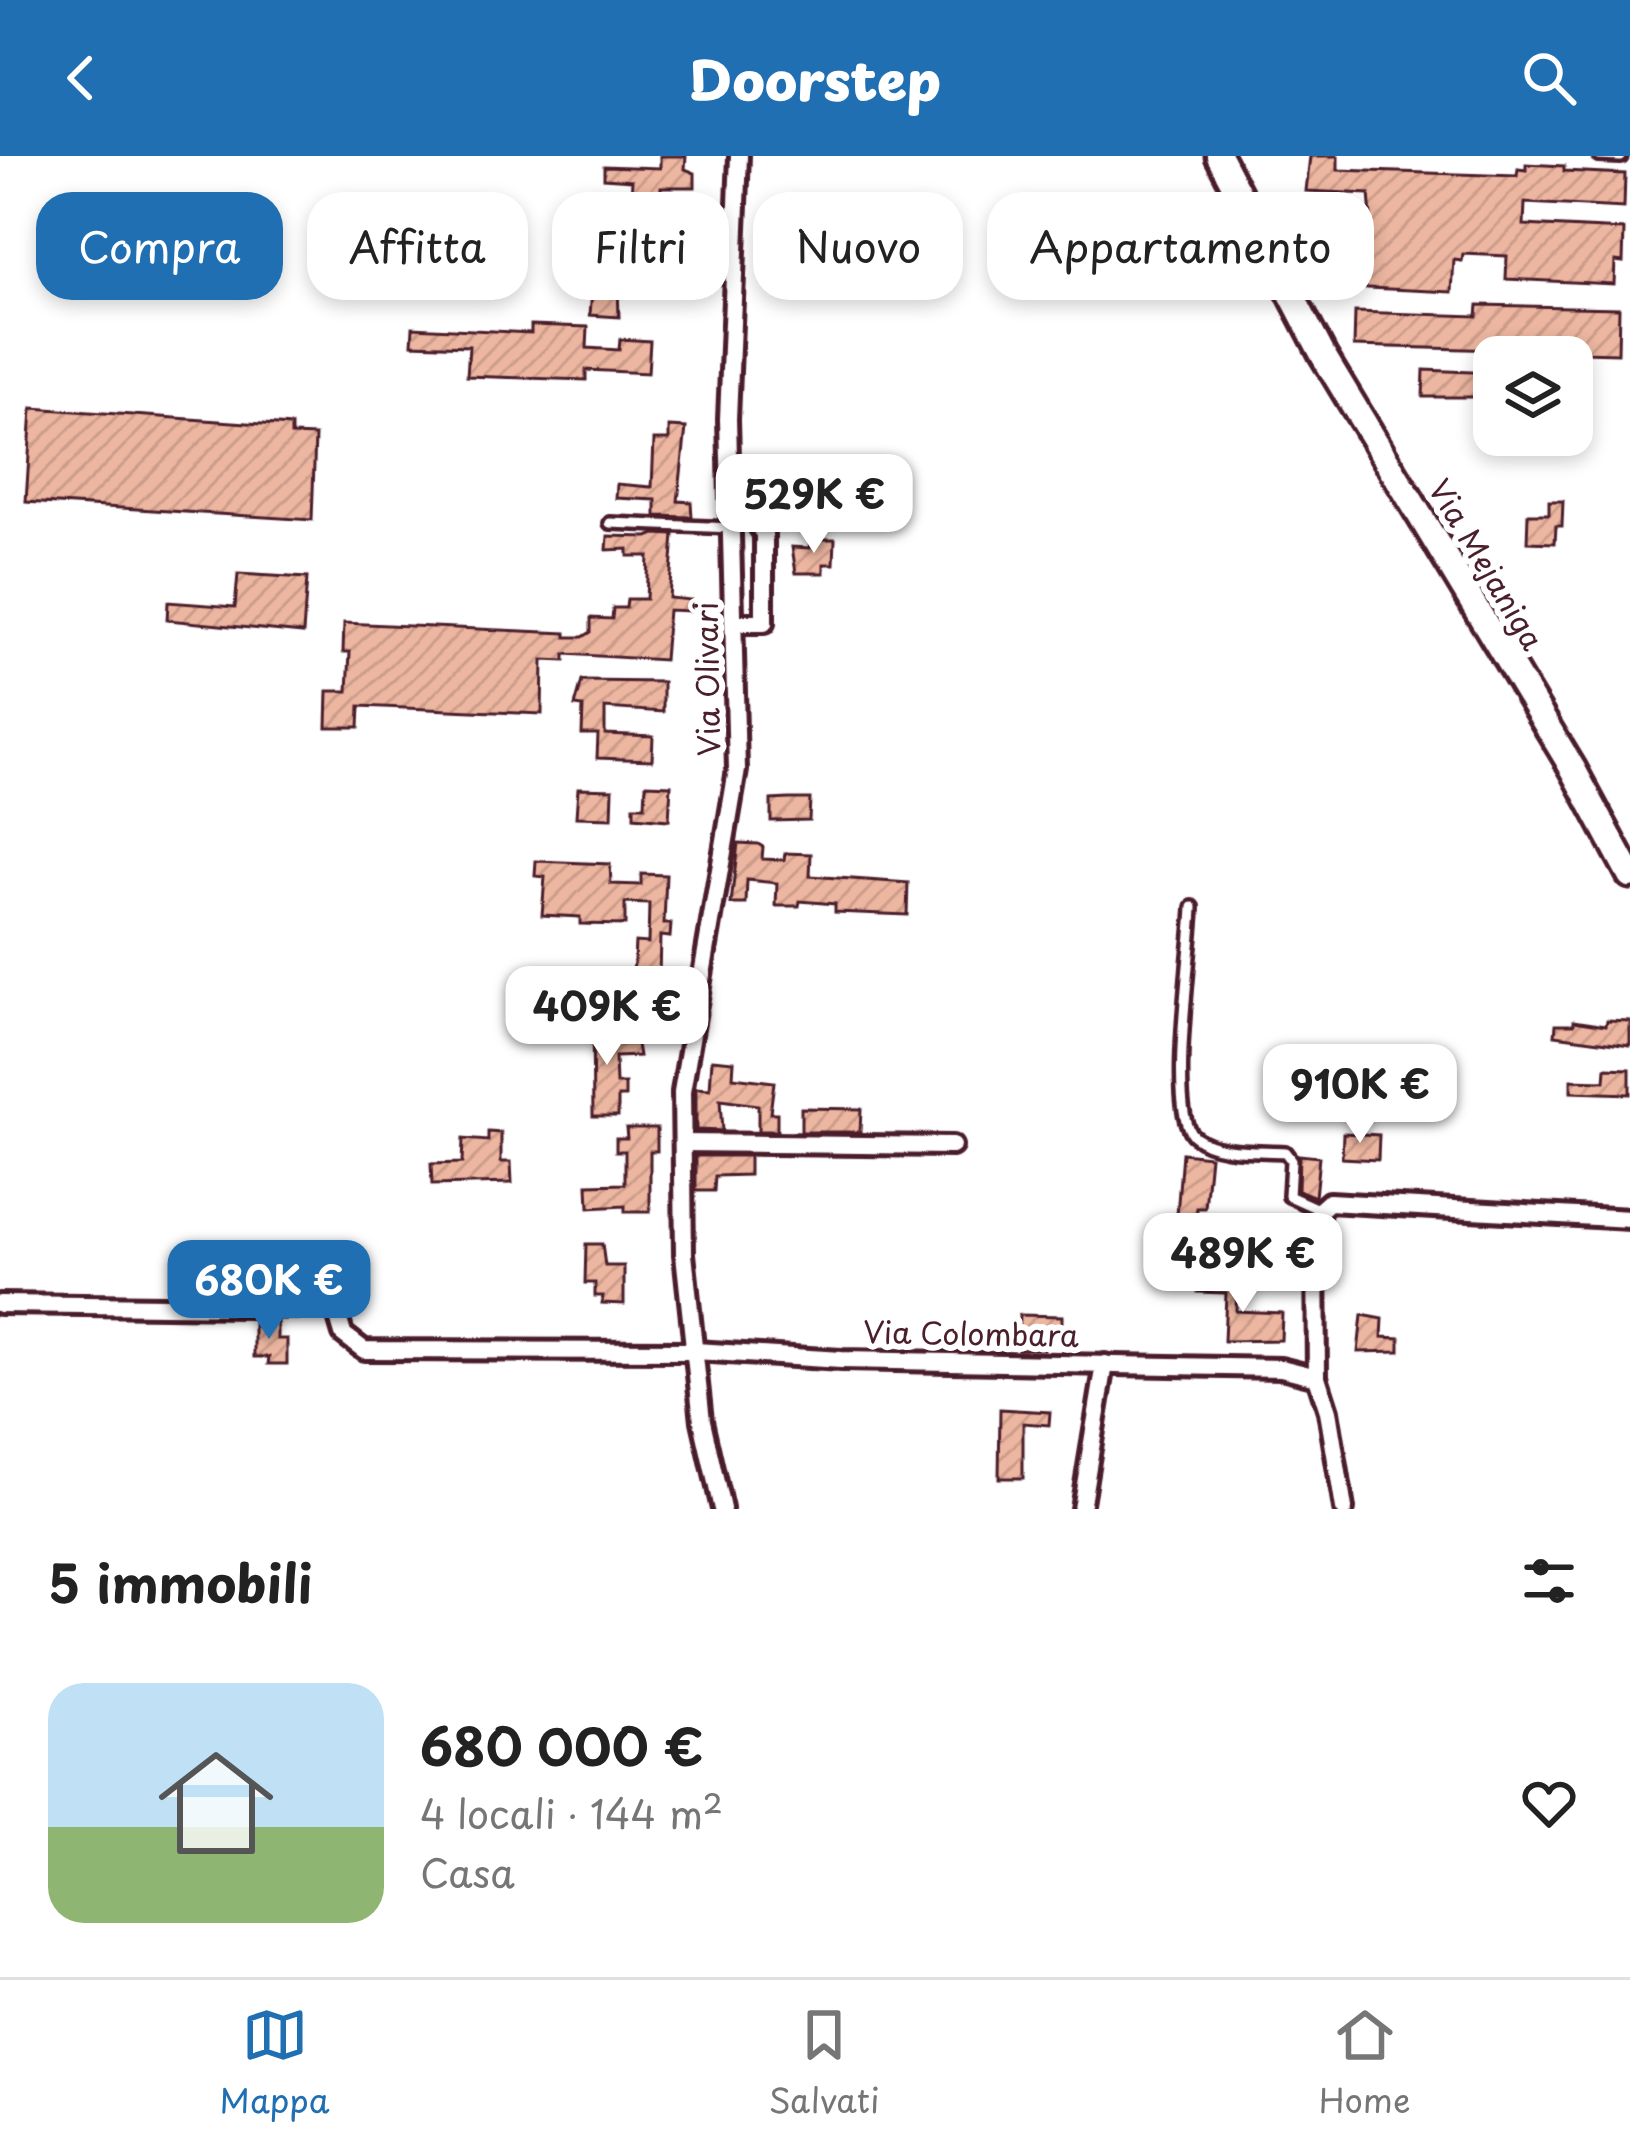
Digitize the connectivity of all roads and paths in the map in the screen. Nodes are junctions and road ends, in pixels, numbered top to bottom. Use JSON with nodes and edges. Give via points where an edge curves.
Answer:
{"nodes":[{"id":1,"x":739,"y":156,"type":"edge"},
{"id":2,"x":1599,"y":156,"type":"edge"},
{"id":3,"x":1224,"y":158,"type":"edge"},
{"id":4,"x":1621,"y":158,"type":"edge"},
{"id":5,"x":610,"y":523,"type":"dead end"},
{"id":6,"x":758,"y":525,"type":"dead end"},
{"id":7,"x":734,"y":528,"type":"junction"},
{"id":8,"x":735,"y":623,"type":"junction"},
{"id":9,"x":1630,"y":875,"type":"edge"},
{"id":10,"x":1193,"y":907,"type":"dead end"},
{"id":11,"x":683,"y":1143,"type":"junction"},
{"id":12,"x":952,"y":1146,"type":"dead end"},
{"id":13,"x":1320,"y":1210,"type":"junction"},
{"id":14,"x":1630,"y":1219,"type":"edge"},
{"id":15,"x":0,"y":1304,"type":"edge"},
{"id":16,"x":695,"y":1351,"type":"junction"},
{"id":17,"x":1105,"y":1364,"type":"junction"},
{"id":18,"x":1317,"y":1377,"type":"junction"},
{"id":19,"x":722,"y":1509,"type":"edge"},
{"id":20,"x":1082,"y":1509,"type":"edge"},
{"id":21,"x":1344,"y":1509,"type":"edge"}],
"edges":[{"from":1,"to":7,"type":"street","name":"Via Olivari","via":[[728,419]]},
{"from":2,"to":4,"type":"lane"},
{"from":3,"to":9,"type":"main road","name":"Via Mejaniga","via":[[1323,355]]},
{"from":5,"to":7,"type":"lane"},
{"from":6,"to":8,"type":"street","via":[[764,623]]},
{"from":7,"to":8,"type":"street","name":"Via Olivari"},
{"from":8,"to":11,"type":"street","name":"Via Olivari","via":[[737,770],[682,1092]]},
{"from":10,"to":13,"type":"lane","via":[[1182,1061],[1186,1128],[1207,1144],[1285,1152],[1289,1196]]},
{"from":11,"to":12,"type":"street"},
{"from":11,"to":16,"type":"street","name":"Via Olivari"},
{"from":13,"to":14,"type":"street","via":[[1361,1201]]},
{"from":13,"to":18,"type":"street"},
{"from":15,"to":16,"type":"street","name":"Via Colombara","via":[[324,1308],[336,1310],[343,1334],[364,1350]]},
{"from":16,"to":17,"type":"street","name":"Via Colombara"},
{"from":16,"to":19,"type":"street","name":"Via Olivari"},
{"from":17,"to":18,"type":"street","name":"Via Colombara","via":[[1281,1368]]},
{"from":17,"to":20,"type":"street"},
{"from":18,"to":21,"type":"street"}]}
